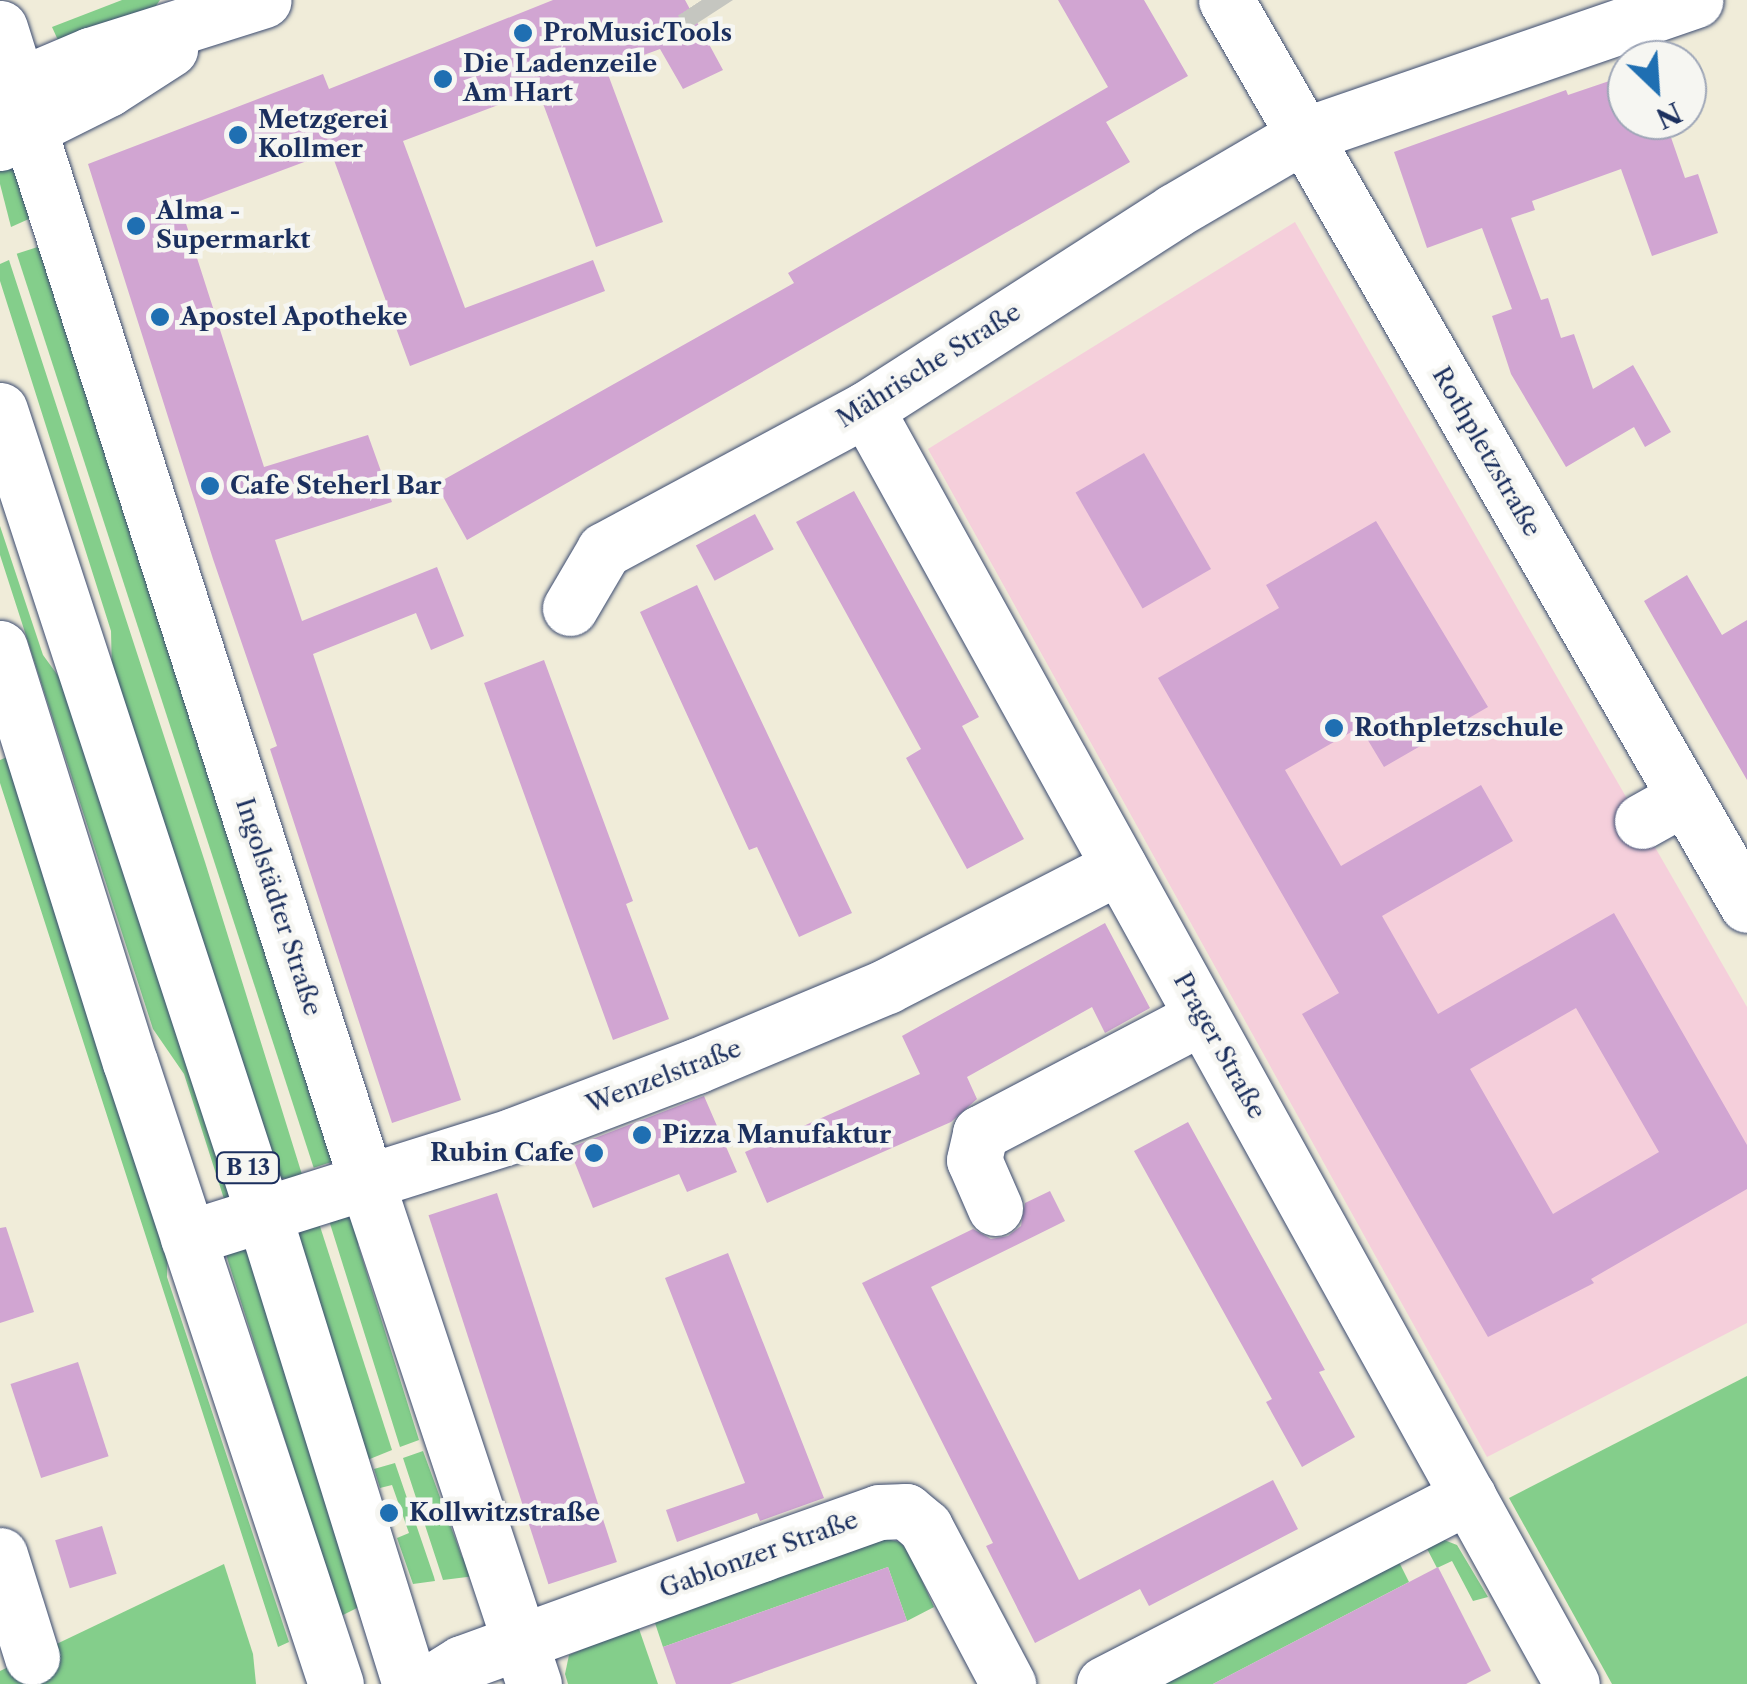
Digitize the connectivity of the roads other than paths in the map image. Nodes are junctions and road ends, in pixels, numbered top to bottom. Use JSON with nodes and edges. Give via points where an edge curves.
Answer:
{"nodes":[{"id":1,"x":1226,"y":0,"type":"edge"},
{"id":2,"x":1695,"y":0,"type":"edge"},
{"id":3,"x":243,"y":7,"type":"edge"},
{"id":4,"x":0,"y":28,"type":"edge"},
{"id":5,"x":12,"y":112,"type":"edge"},
{"id":6,"x":1304,"y":135,"type":"junction"},
{"id":7,"x":866,"y":409,"type":"junction"},
{"id":8,"x":0,"y":410,"type":"edge"},
{"id":9,"x":570,"y":608,"type":"dead end"},
{"id":10,"x":0,"y":648,"type":"edge"},
{"id":11,"x":1119,"y":866,"type":"junction"},
{"id":12,"x":1747,"y":905,"type":"edge"},
{"id":13,"x":1202,"y":1017,"type":"junction"},
{"id":14,"x":367,"y":1183,"type":"junction"},
{"id":15,"x":995,"y":1208,"type":"dead end"},
{"id":16,"x":264,"y":1216,"type":"junction"},
{"id":17,"x":188,"y":1238,"type":"junction"},
{"id":18,"x":1468,"y":1496,"type":"junction"},
{"id":19,"x":0,"y":1556,"type":"edge"},
{"id":20,"x":32,"y":1657,"type":"dead end"},
{"id":21,"x":527,"y":1663,"type":"edge"},
{"id":22,"x":336,"y":1684,"type":"edge"},
{"id":23,"x":410,"y":1684,"type":"edge"},
{"id":24,"x":428,"y":1684,"type":"edge"},
{"id":25,"x":1008,"y":1684,"type":"edge"},
{"id":26,"x":1104,"y":1684,"type":"edge"},
{"id":27,"x":1572,"y":1684,"type":"edge"}],
"edges":[{"from":1,"to":6,"type":"street","name":"Rothpletzstraße"},
{"from":2,"to":6,"type":"street","name":"Mährische Straße"},
{"from":3,"to":5,"type":"street","via":[[90,55]]},
{"from":4,"to":5,"type":"street","name":"Ingolstädter Straße"},
{"from":5,"to":14,"type":"street","name":"Ingolstädter Straße"},
{"from":6,"to":7,"type":"street","name":"Mährische Straße"},
{"from":6,"to":12,"type":"street","name":"Rothpletzstraße","via":[[1663,809]]},
{"from":7,"to":9,"type":"street","name":"Mährische Straße","via":[[604,550]]},
{"from":7,"to":11,"type":"street","name":"Prager Straße"},
{"from":8,"to":16,"type":"street","number":"B 13"},
{"from":10,"to":17,"type":"street"},
{"from":11,"to":13,"type":"street","name":"Prager Straße"},
{"from":11,"to":14,"type":"street","name":"Wenzelstraße","via":[[887,986],[731,1052]]},
{"from":13,"to":15,"type":"street","via":[[980,1132],[974,1160]]},
{"from":13,"to":18,"type":"street","name":"Prager Straße"},
{"from":14,"to":16,"type":"street","name":"Wenzelstraße"},
{"from":14,"to":21,"type":"street","name":"Ingolstädter Straße"},
{"from":16,"to":17,"type":"street","name":"Wenzelstraße"},
{"from":16,"to":23,"type":"street","number":"B 13"},
{"from":17,"to":22,"type":"street"},
{"from":18,"to":26,"type":"street"},
{"from":18,"to":27,"type":"street","name":"Prager Straße"},
{"from":19,"to":20,"type":"street"},
{"from":21,"to":24,"type":"street","name":"Gablonzer Straße","via":[[462,1663]]},
{"from":21,"to":25,"type":"street","name":"Gablonzer Straße","via":[[878,1512],[906,1511],[926,1528]]}]}
